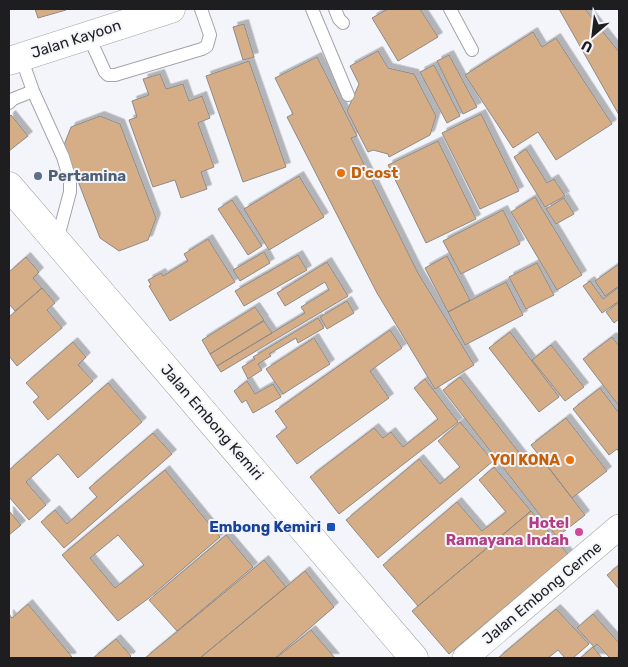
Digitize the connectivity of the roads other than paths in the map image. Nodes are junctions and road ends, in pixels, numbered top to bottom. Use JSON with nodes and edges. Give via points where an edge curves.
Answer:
{"nodes":[{"id":1,"x":171,"y":9,"type":"edge"},
{"id":2,"x":201,"y":9,"type":"edge"},
{"id":3,"x":312,"y":9,"type":"edge"},
{"id":4,"x":335,"y":9,"type":"edge"},
{"id":5,"x":450,"y":9,"type":"edge"},
{"id":6,"x":343,"y":23,"type":"dead end"},
{"id":7,"x":88,"y":35,"type":"junction"},
{"id":8,"x":472,"y":50,"type":"dead end"},
{"id":9,"x":15,"y":59,"type":"edge"},
{"id":10,"x":33,"y":91,"type":"junction"},
{"id":11,"x":348,"y":95,"type":"dead end"},
{"id":12,"x":9,"y":103,"type":"edge"},
{"id":13,"x":9,"y":173,"type":"edge"},
{"id":14,"x":9,"y":186,"type":"edge"},
{"id":15,"x":59,"y":235,"type":"junction"},
{"id":16,"x":619,"y":527,"type":"edge"},
{"id":17,"x":414,"y":658,"type":"edge"},
{"id":18,"x":465,"y":658,"type":"edge"}],
"edges":[{"from":1,"to":7,"type":"street","name":"Jalan Kayoon"},
{"from":2,"to":7,"type":"lane","via":[[210,35],[207,46],[114,75],[105,72]]},
{"from":3,"to":11,"type":"lane"},
{"from":4,"to":6,"type":"lane"},
{"from":5,"to":8,"type":"lane"},
{"from":7,"to":9,"type":"street","name":"Jalan Kayoon"},
{"from":9,"to":10,"type":"lane"},
{"from":10,"to":12,"type":"lane"},
{"from":10,"to":15,"type":"lane","via":[[70,180]]},
{"from":13,"to":15,"type":"lane"},
{"from":14,"to":15,"type":"street","name":"Jalan Embong Kemiri"},
{"from":15,"to":17,"type":"street","name":"Jalan Embong Kemiri"},
{"from":16,"to":18,"type":"street","name":"Jalan Embong Cerme"}]}
